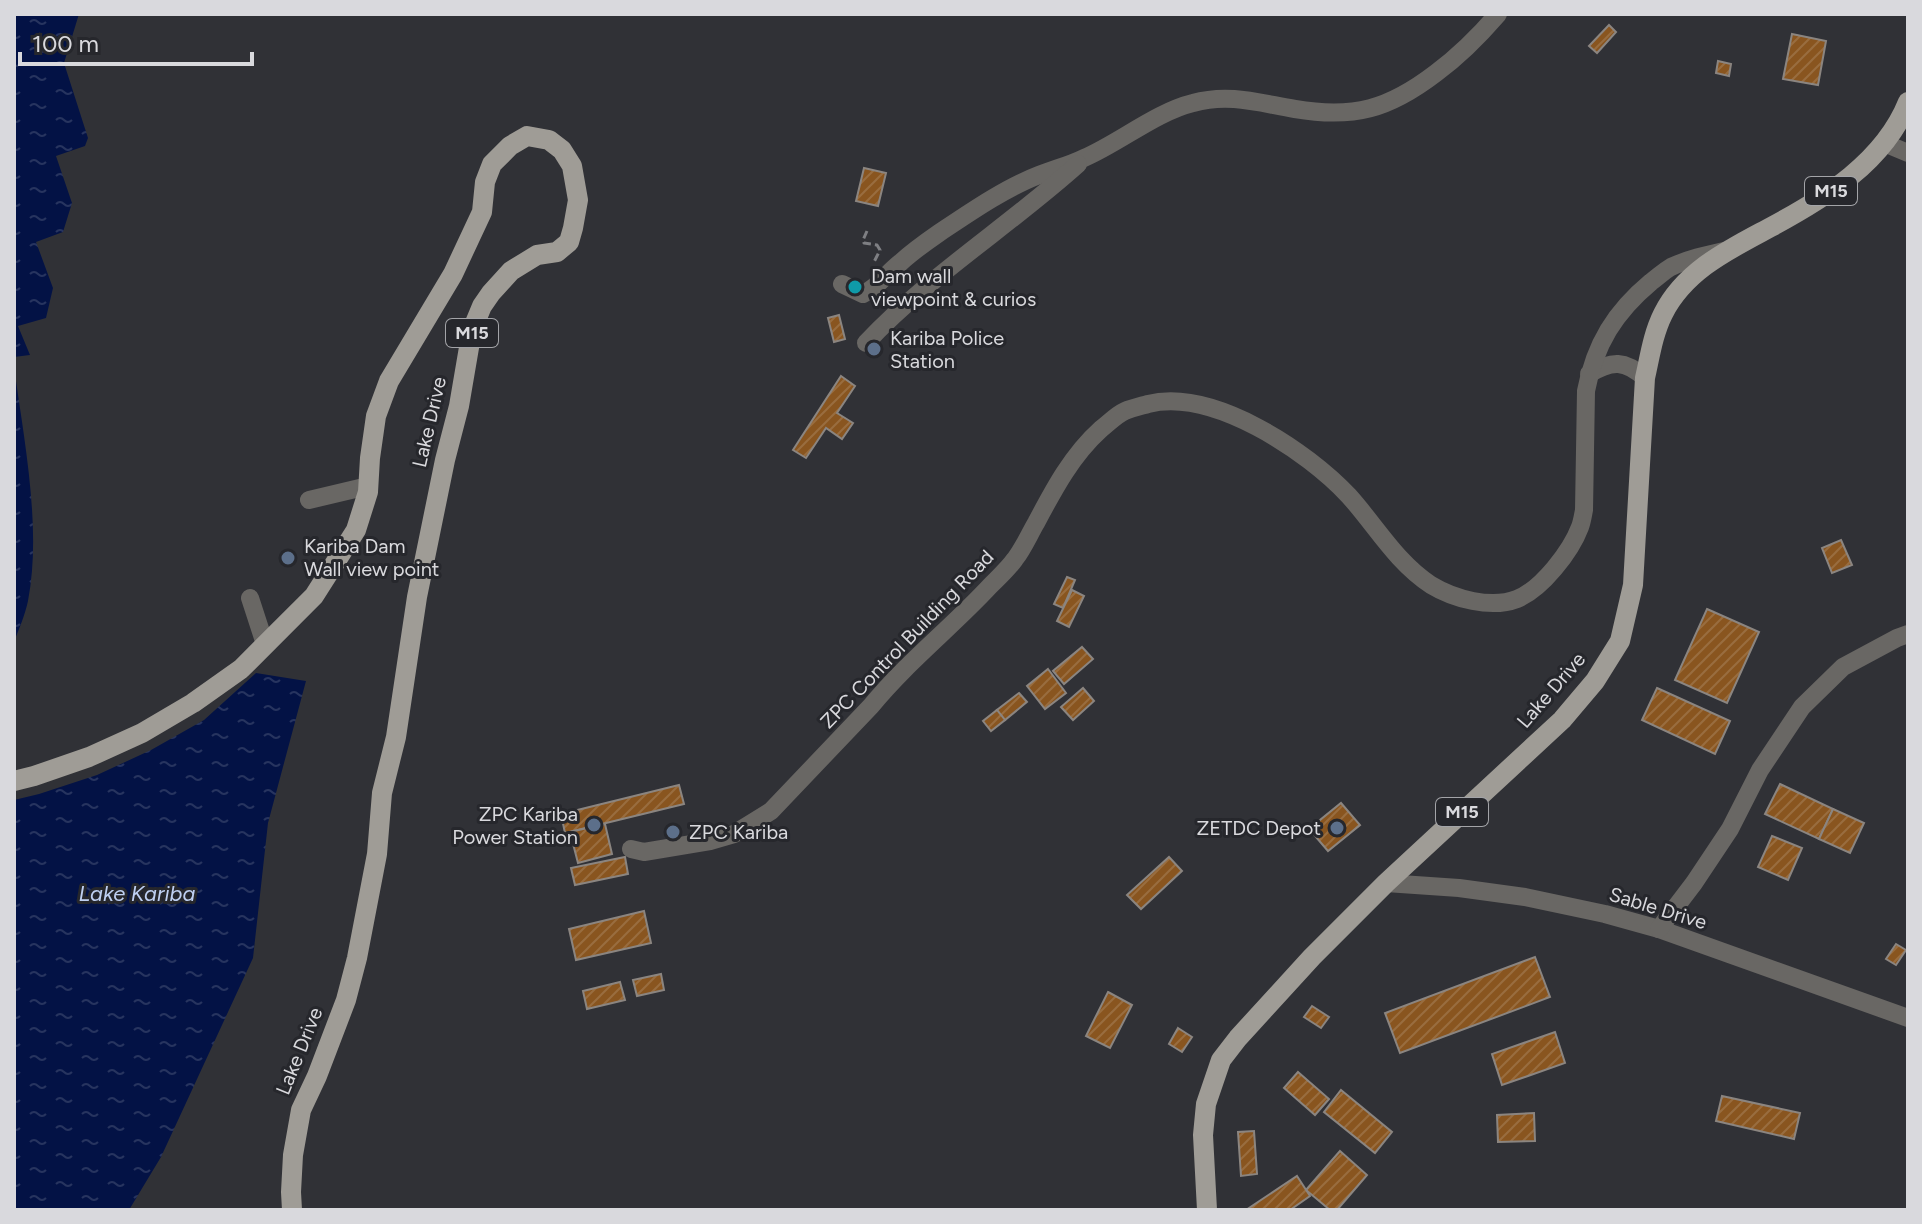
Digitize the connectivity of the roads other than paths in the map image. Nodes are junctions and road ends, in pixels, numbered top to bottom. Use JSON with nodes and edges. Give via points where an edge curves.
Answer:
{"nodes":[{"id":1,"x":1498,"y":14,"type":"edge"},
{"id":2,"x":1908,"y":102,"type":"edge"},
{"id":3,"x":1884,"y":143,"type":"junction"},
{"id":4,"x":1908,"y":153,"type":"edge"},
{"id":5,"x":1084,"y":158,"type":"junction"},
{"id":6,"x":1727,"y":250,"type":"junction"},
{"id":7,"x":842,"y":284,"type":"dead end"},
{"id":8,"x":866,"y":343,"type":"dead end"},
{"id":9,"x":1589,"y":374,"type":"junction"},
{"id":10,"x":1645,"y":378,"type":"junction"},
{"id":11,"x":368,"y":486,"type":"junction"},
{"id":12,"x":309,"y":500,"type":"dead end"},
{"id":13,"x":250,"y":598,"type":"dead end"},
{"id":14,"x":1908,"y":634,"type":"edge"},
{"id":15,"x":265,"y":644,"type":"junction"},
{"id":16,"x":14,"y":781,"type":"edge"},
{"id":17,"x":631,"y":849,"type":"dead end"},
{"id":18,"x":1386,"y":883,"type":"junction"},
{"id":19,"x":1659,"y":929,"type":"junction"},
{"id":20,"x":1908,"y":1018,"type":"edge"},
{"id":21,"x":292,"y":1210,"type":"edge"},
{"id":22,"x":1207,"y":1210,"type":"edge"}],
"edges":[{"from":1,"to":5,"type":"street","via":[[1457,57],[1415,89],[1378,107],[1340,113],[1218,98],[1169,112]]},
{"from":2,"to":3,"type":"main road","name":"Lake Drive","number":"M15"},
{"from":3,"to":4,"type":"street"},
{"from":3,"to":6,"type":"main road","name":"Lake Drive","number":"M15","via":[[1825,195]]},
{"from":5,"to":7,"type":"street","via":[[1037,175],[983,206],[929,241],[872,290],[863,294]]},
{"from":5,"to":8,"type":"street"},
{"from":6,"to":9,"type":"street","name":"ZPC Control Building Road","via":[[1667,269],[1629,301],[1604,335]]},
{"from":6,"to":10,"type":"main road","name":"Lake Drive","number":"M15","via":[[1687,282],[1664,312]]},
{"from":9,"to":10,"type":"street","via":[[1618,363]]},
{"from":9,"to":17,"type":"street","name":"ZPC Control Building Road","via":[[1580,527],[1565,555],[1536,587],[1496,603],[1431,585],[1398,557],[1325,472],[1258,427],[1177,401],[1125,411],[1086,443],[1058,481],[1016,558],[782,802],[734,834],[644,852]]},
{"from":10,"to":18,"type":"main road","name":"Lake Drive","number":"M15","via":[[1633,585],[1620,641],[1562,720]]},
{"from":11,"to":12,"type":"street"},
{"from":11,"to":15,"type":"main road","name":"Lake Drive","number":"M15","via":[[356,530],[314,596]]},
{"from":11,"to":21,"type":"main road","name":"Lake Drive","number":"M15","via":[[376,416],[389,381],[453,274],[482,212],[492,164],[527,136],[549,140],[572,166],[578,200],[573,228],[569,242],[557,252],[537,255],[511,271],[482,306],[472,330],[417,597],[357,958],[346,1000],[301,1110]]},
{"from":13,"to":15,"type":"street"},
{"from":14,"to":19,"type":"street","via":[[1843,667],[1802,707],[1760,770],[1730,829]]},
{"from":15,"to":16,"type":"main road","name":"Lake Drive","number":"M15","via":[[241,669],[142,733]]},
{"from":18,"to":19,"type":"street","name":"Sable Drive","via":[[1525,897]]},
{"from":18,"to":22,"type":"main road","name":"Lake Drive","number":"M15","via":[[1221,1060],[1206,1104],[1203,1135]]},
{"from":19,"to":20,"type":"street","name":"Sable Drive"}]}
